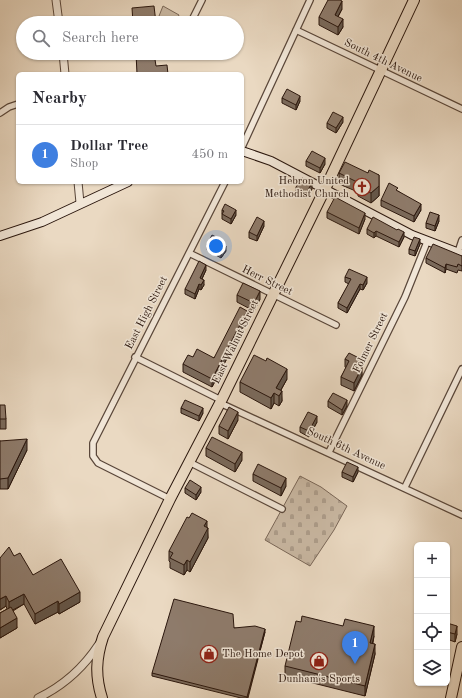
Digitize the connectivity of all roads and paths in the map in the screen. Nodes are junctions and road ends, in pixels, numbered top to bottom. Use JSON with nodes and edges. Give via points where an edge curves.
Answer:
{"nodes":[{"id":1,"x":56,"y":0,"type":"edge"},
{"id":2,"x":202,"y":0,"type":"edge"},
{"id":3,"x":310,"y":0,"type":"edge"},
{"id":4,"x":414,"y":0,"type":"edge"},
{"id":5,"x":58,"y":16,"type":"edge"},
{"id":6,"x":194,"y":16,"type":"edge"},
{"id":7,"x":296,"y":30,"type":"junction"},
{"id":8,"x":64,"y":60,"type":"edge"},
{"id":9,"x":380,"y":70,"type":"junction"},
{"id":10,"x":65,"y":72,"type":"edge"},
{"id":11,"x":16,"y":105,"type":"edge"},
{"id":12,"x":462,"y":109,"type":"edge"},
{"id":13,"x":0,"y":113,"type":"edge"},
{"id":14,"x":244,"y":143,"type":"edge"},
{"id":15,"x":244,"y":151,"type":"edge"},
{"id":16,"x":78,"y":184,"type":"edge"},
{"id":17,"x":123,"y":184,"type":"edge"},
{"id":18,"x":224,"y":184,"type":"edge"},
{"id":19,"x":325,"y":189,"type":"junction"},
{"id":20,"x":80,"y":203,"type":"junction"},
{"id":21,"x":0,"y":236,"type":"edge"},
{"id":22,"x":462,"y":240,"type":"edge"},
{"id":23,"x":427,"y":242,"type":"junction"},
{"id":24,"x":189,"y":253,"type":"junction"},
{"id":25,"x":460,"y":253,"type":"edge"},
{"id":26,"x":272,"y":295,"type":"junction"},
{"id":27,"x":336,"y":325,"type":"dead end"},
{"id":28,"x":136,"y":357,"type":"junction"},
{"id":29,"x":462,"y":369,"type":"edge"},
{"id":30,"x":220,"y":402,"type":"junction"},
{"id":31,"x":329,"y":452,"type":"junction"},
{"id":32,"x":188,"y":462,"type":"junction"},
{"id":33,"x":405,"y":487,"type":"junction"},
{"id":34,"x":170,"y":499,"type":"junction"},
{"id":35,"x":282,"y":509,"type":"dead end"},
{"id":36,"x":462,"y":515,"type":"edge"},
{"id":37,"x":103,"y":637,"type":"junction"},
{"id":38,"x":462,"y":647,"type":"edge"},
{"id":39,"x":451,"y":695,"type":"edge"},
{"id":40,"x":38,"y":698,"type":"edge"},
{"id":41,"x":102,"y":698,"type":"edge"}],
"edges":[{"from":1,"to":5,"type":"street"},
{"from":2,"to":6,"type":"street"},
{"from":3,"to":7,"type":"street"},
{"from":4,"to":9,"type":"highway","name":"East Walnut Street"},
{"from":7,"to":9,"type":"street","name":"South 4th Avenue"},
{"from":7,"to":14,"type":"street"},
{"from":8,"to":10,"type":"street"},
{"from":9,"to":12,"type":"street","name":"South 4th Avenue"},
{"from":9,"to":19,"type":"highway","name":"East Walnut Street"},
{"from":11,"to":13,"type":"street"},
{"from":15,"to":19,"type":"main road","via":[[271,161]]},
{"from":16,"to":20,"type":"street"},
{"from":17,"to":20,"type":"main road"},
{"from":18,"to":24,"type":"street","name":"East High Street"},
{"from":19,"to":23,"type":"main road"},
{"from":19,"to":26,"type":"highway","name":"East Walnut Street"},
{"from":20,"to":21,"type":"main road","via":[[42,222]]},
{"from":22,"to":25,"type":"street"},
{"from":23,"to":25,"type":"main road"},
{"from":23,"to":31,"type":"street","name":"Folmer Street","via":[[405,296]]},
{"from":24,"to":26,"type":"street","name":"Herr Street"},
{"from":24,"to":28,"type":"street","name":"East High Street"},
{"from":26,"to":27,"type":"street","name":"Herr Street"},
{"from":26,"to":30,"type":"highway","name":"East Walnut Street"},
{"from":28,"to":30,"type":"street","name":"South 6th Avenue"},
{"from":28,"to":34,"type":"street","name":"East High Street","via":[[93,443],[93,456],[98,463]]},
{"from":29,"to":33,"type":"street"},
{"from":30,"to":31,"type":"street","name":"South 6th Avenue"},
{"from":30,"to":32,"type":"highway","name":"East Walnut Street"},
{"from":31,"to":33,"type":"street","name":"South 6th Avenue"},
{"from":32,"to":34,"type":"highway","name":"East Walnut Street"},
{"from":32,"to":35,"type":"street"},
{"from":33,"to":36,"type":"street","name":"South 6th Avenue"},
{"from":34,"to":37,"type":"highway","name":"East Walnut Street"},
{"from":37,"to":40,"type":"street","via":[[80,667],[65,681]]},
{"from":37,"to":41,"type":"highway","name":"East Walnut Street","via":[[96,669]]},
{"from":38,"to":39,"type":"highway"}]}
